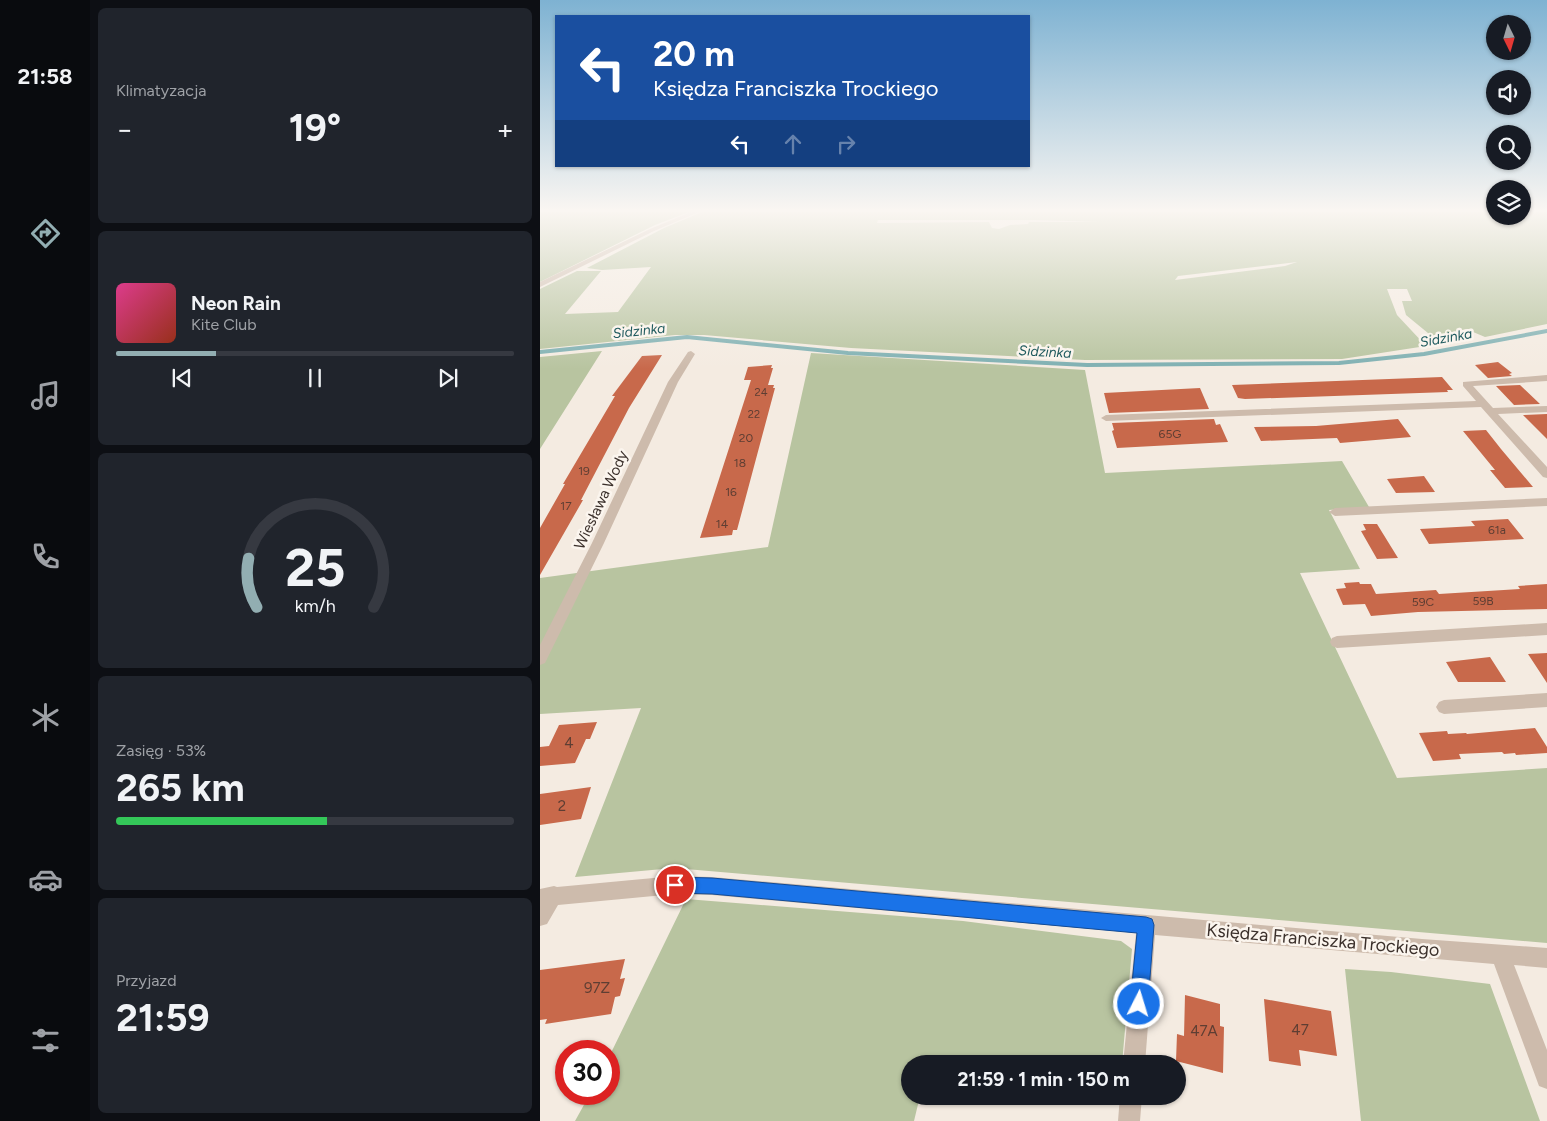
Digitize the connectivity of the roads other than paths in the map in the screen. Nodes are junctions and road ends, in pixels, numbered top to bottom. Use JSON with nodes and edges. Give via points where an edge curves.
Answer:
{"nodes":[{"id":1,"x":583,"y":264,"type":"edge"},
{"id":2,"x":540,"y":285,"type":"edge"},
{"id":3,"x":691,"y":354,"type":"dead end"},
{"id":4,"x":1547,"y":378,"type":"edge"},
{"id":5,"x":1486,"y":408,"type":"junction"},
{"id":6,"x":1547,"y":409,"type":"edge"},
{"id":7,"x":1106,"y":418,"type":"dead end"},
{"id":8,"x":1547,"y":474,"type":"edge"},
{"id":9,"x":1547,"y":502,"type":"edge"},
{"id":10,"x":1335,"y":512,"type":"dead end"},
{"id":11,"x":1547,"y":629,"type":"edge"},
{"id":12,"x":1337,"y":642,"type":"dead end"},
{"id":13,"x":540,"y":659,"type":"edge"},
{"id":14,"x":1547,"y":700,"type":"edge"},
{"id":15,"x":1444,"y":707,"type":"dead end"},
{"id":16,"x":547,"y":896,"type":"edge"},
{"id":17,"x":540,"y":917,"type":"edge"},
{"id":18,"x":1146,"y":925,"type":"junction"},
{"id":19,"x":1500,"y":954,"type":"junction"},
{"id":20,"x":1547,"y":958,"type":"edge"},
{"id":21,"x":1135,"y":1055,"type":"edge"},
{"id":22,"x":1547,"y":1078,"type":"edge"},
{"id":23,"x":1130,"y":1105,"type":"edge"},
{"id":24,"x":1129,"y":1121,"type":"edge"}],
"edges":[{"from":1,"to":2,"type":"street"},
{"from":3,"to":13,"type":"street","name":"Wiesława Wody","via":[[673,382]]},
{"from":4,"to":5,"type":"street","via":[[1466,384]]},
{"from":5,"to":6,"type":"street"},
{"from":5,"to":7,"type":"street"},
{"from":5,"to":8,"type":"street"},
{"from":9,"to":10,"type":"street"},
{"from":11,"to":12,"type":"street"},
{"from":14,"to":15,"type":"street"},
{"from":16,"to":17,"type":"street"},
{"from":16,"to":18,"type":"street","name":"Księdza Franciszka Trockiego","via":[[675,885],[712,886]]},
{"from":18,"to":19,"type":"street","name":"Księdza Franciszka Trockiego"},
{"from":18,"to":21,"type":"street"},
{"from":19,"to":20,"type":"street","name":"Księdza Franciszka Trockiego"},
{"from":19,"to":22,"type":"street"},
{"from":23,"to":24,"type":"street"}]}
